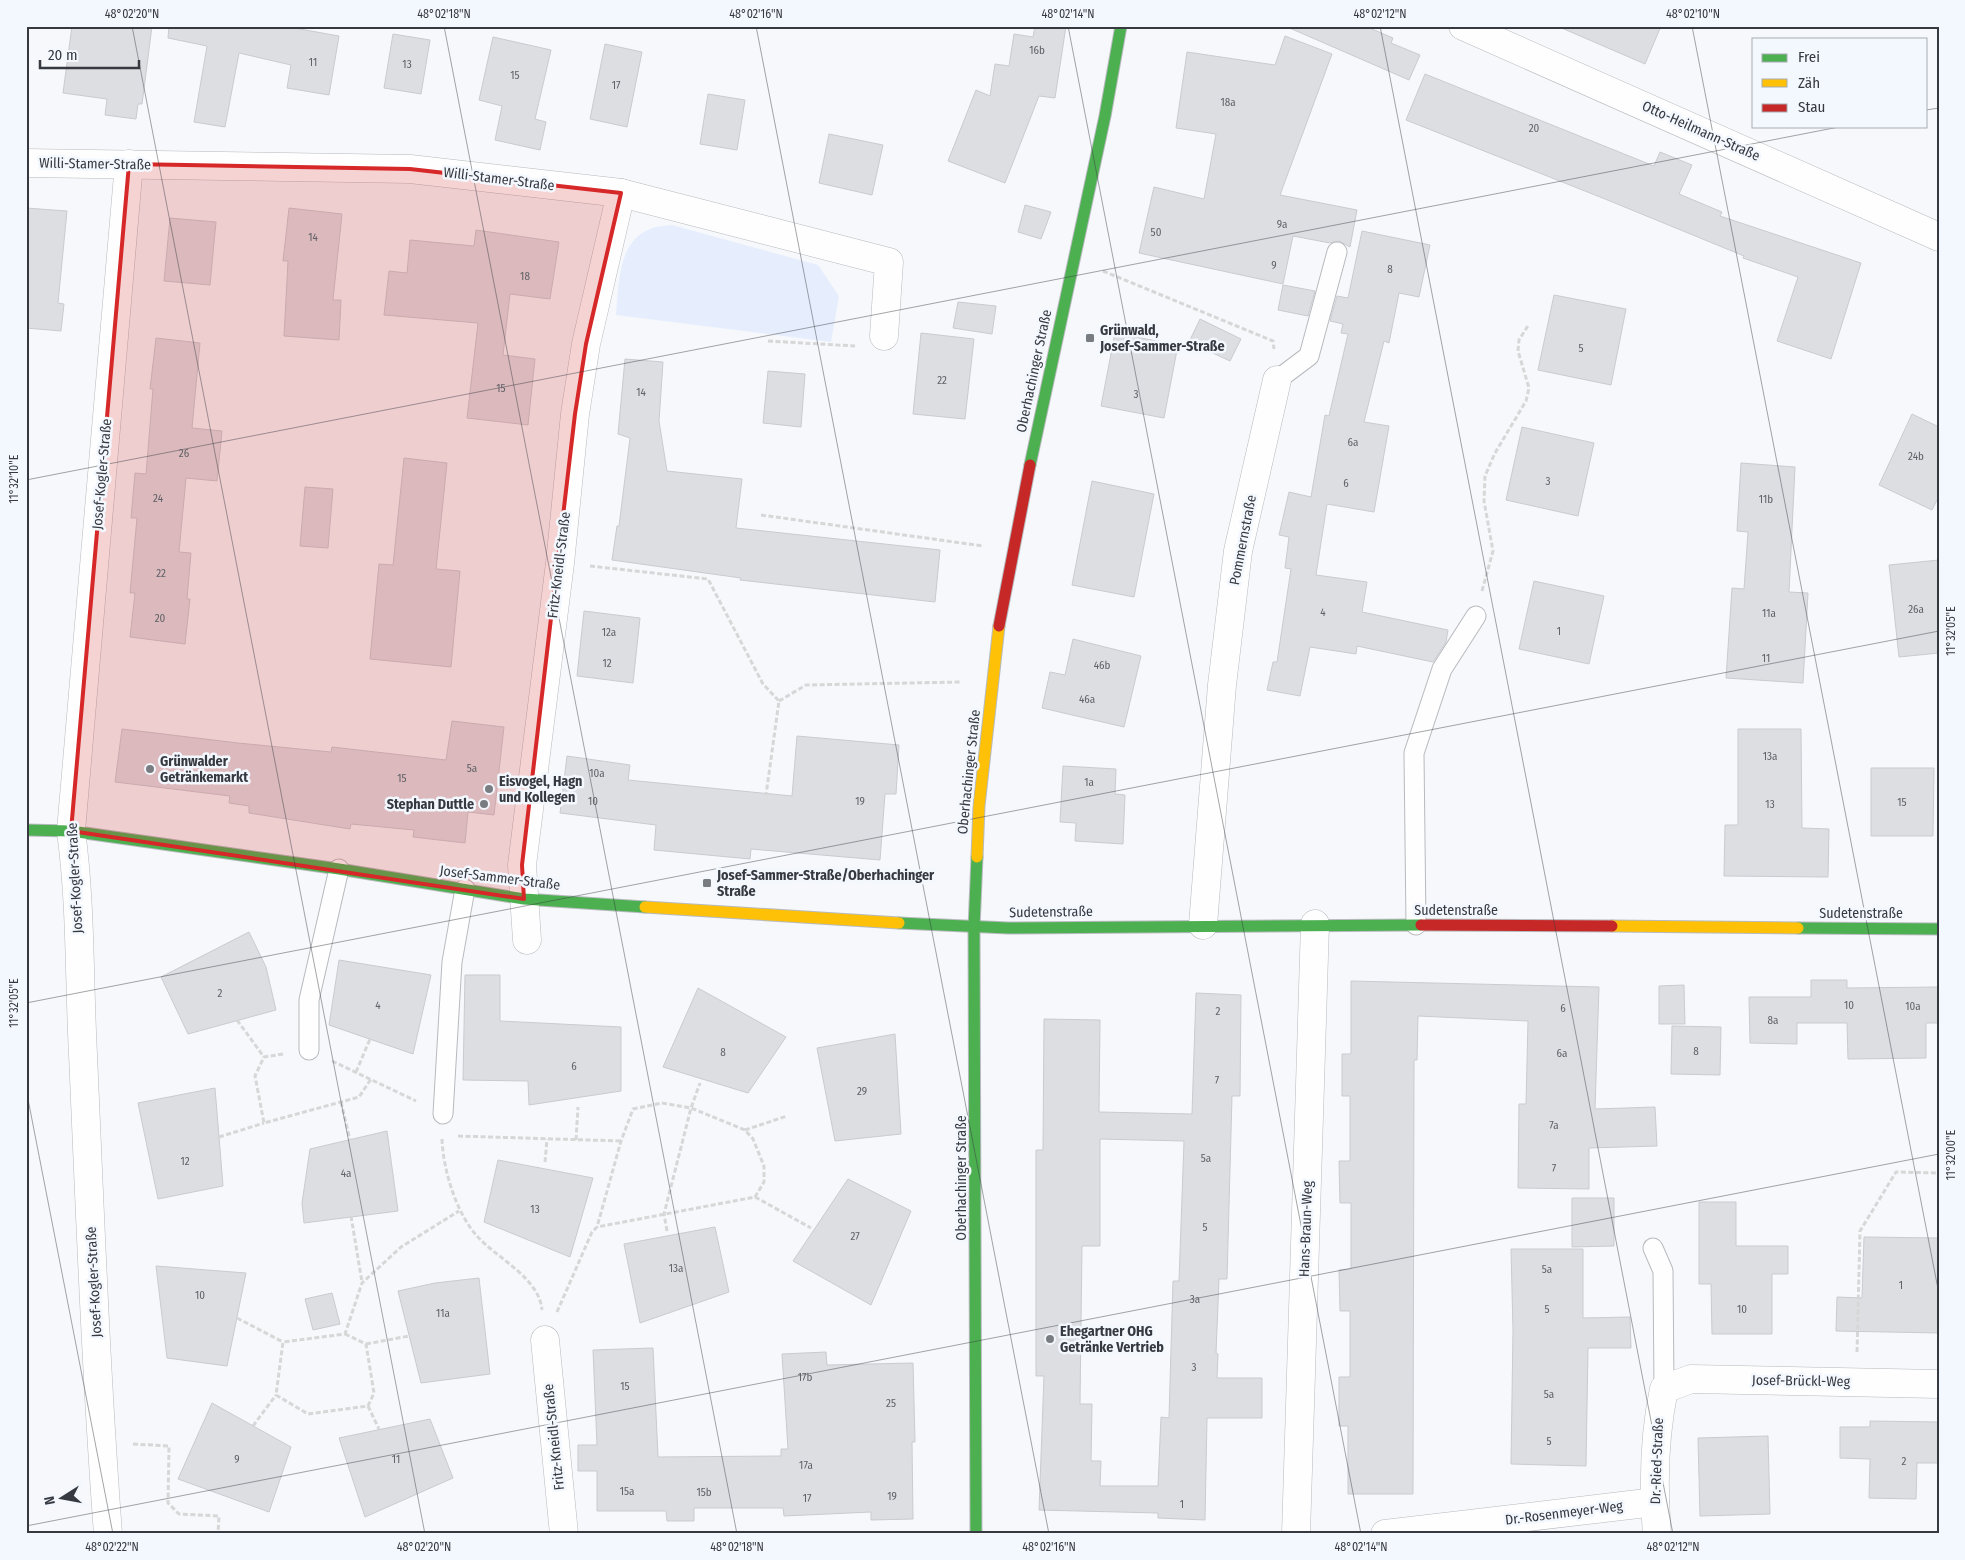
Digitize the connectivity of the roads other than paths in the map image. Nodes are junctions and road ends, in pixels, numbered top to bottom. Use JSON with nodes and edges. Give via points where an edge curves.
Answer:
{"nodes":[{"id":1,"x":1121,"y":26,"type":"edge"},
{"id":2,"x":1463,"y":26,"type":"edge"},
{"id":3,"x":26,"y":163,"type":"edge"},
{"id":4,"x":128,"y":164,"type":"junction"},
{"id":5,"x":621,"y":193,"type":"junction"},
{"id":6,"x":1939,"y":236,"type":"edge"},
{"id":7,"x":1337,"y":252,"type":"dead end"},
{"id":8,"x":884,"y":336,"type":"road end"},
{"id":9,"x":1277,"y":380,"type":"joint"},
{"id":10,"x":1476,"y":616,"type":"road end"},
{"id":11,"x":26,"y":830,"type":"edge"},
{"id":12,"x":71,"y":831,"type":"junction"},
{"id":13,"x":339,"y":869,"type":"junction"},
{"id":14,"x":465,"y":889,"type":"junction"},
{"id":15,"x":524,"y":899,"type":"junction"},
{"id":16,"x":1315,"y":924,"type":"junction"},
{"id":17,"x":1416,"y":924,"type":"junction"},
{"id":18,"x":1203,"y":925,"type":"junction"},
{"id":19,"x":974,"y":928,"type":"junction"},
{"id":20,"x":1939,"y":928,"type":"edge"},
{"id":21,"x":527,"y":940,"type":"dead end"},
{"id":22,"x":309,"y":1050,"type":"road end"},
{"id":23,"x":443,"y":1114,"type":"road end"},
{"id":24,"x":1653,"y":1248,"type":"dead end"},
{"id":25,"x":545,"y":1340,"type":"road end"},
{"id":26,"x":1939,"y":1384,"type":"edge"},
{"id":27,"x":1664,"y":1389,"type":"junction"},
{"id":28,"x":1654,"y":1502,"type":"junction"},
{"id":29,"x":108,"y":1534,"type":"edge"},
{"id":30,"x":564,"y":1534,"type":"edge"},
{"id":31,"x":976,"y":1534,"type":"edge"},
{"id":32,"x":1296,"y":1534,"type":"edge"},
{"id":33,"x":1385,"y":1534,"type":"edge"},
{"id":34,"x":1657,"y":1534,"type":"edge"}],
"edges":[{"from":1,"to":19,"type":"street","name":"Oberhachinger Straße","via":[[1000,621],[977,834]]},
{"from":2,"to":6,"type":"street","name":"Otto-Heilmann-Straße"},
{"from":3,"to":4,"type":"street","name":"Willi-Stamer-Straße"},
{"from":4,"to":5,"type":"street","name":"Willi-Stamer-Straße","via":[[410,169]]},
{"from":4,"to":12,"type":"street","name":"Josef-Kogler-Straße"},
{"from":5,"to":8,"type":"street","name":"Willi-Stamer-Straße","via":[[889,262]]},
{"from":5,"to":15,"type":"street","name":"Fritz-Kneidl-Straße","via":[[586,344],[575,414],[522,866]]},
{"from":7,"to":9,"type":"lane","via":[[1309,356]]},
{"from":9,"to":18,"type":"street","name":"Pommernstraße","via":[[1238,552],[1222,685]]},
{"from":10,"to":17,"type":"lane","via":[[1442,670],[1414,753]]},
{"from":11,"to":12,"type":"street","name":"Josef-Sammer-Straße"},
{"from":12,"to":13,"type":"street","name":"Josef-Sammer-Straße"},
{"from":12,"to":29,"type":"street","name":"Josef-Kogler-Straße","via":[[76,869]]},
{"from":13,"to":14,"type":"street","name":"Josef-Sammer-Straße"},
{"from":13,"to":22,"type":"lane","via":[[309,1000]]},
{"from":14,"to":15,"type":"street","name":"Josef-Sammer-Straße"},
{"from":14,"to":23,"type":"lane","via":[[452,962]]},
{"from":15,"to":19,"type":"street","name":"Josef-Sammer-Straße"},
{"from":15,"to":21,"type":"street","name":"Fritz-Kneidl-Straße"},
{"from":16,"to":17,"type":"street","name":"Sudetenstraße"},
{"from":16,"to":18,"type":"street","name":"Sudetenstraße"},
{"from":16,"to":32,"type":"street","name":"Hans-Braun-Weg"},
{"from":17,"to":20,"type":"street","name":"Sudetenstraße"},
{"from":18,"to":19,"type":"street","name":"Sudetenstraße"},
{"from":19,"to":31,"type":"street","name":"Oberhachinger Straße"},
{"from":24,"to":27,"type":"lane","via":[[1663,1272]]},
{"from":25,"to":30,"type":"street","name":"Fritz-Kneidl-Straße"},
{"from":26,"to":27,"type":"street","name":"Josef-Brückl-Weg","via":[[1691,1380]]},
{"from":27,"to":28,"type":"street","name":"Dr.-Ried-Straße","via":[[1657,1421]]},
{"from":28,"to":33,"type":"street","name":"Dr.-Rosenmeyer-Weg"},
{"from":28,"to":34,"type":"street","name":"Dr.-Ried-Straße"}]}
